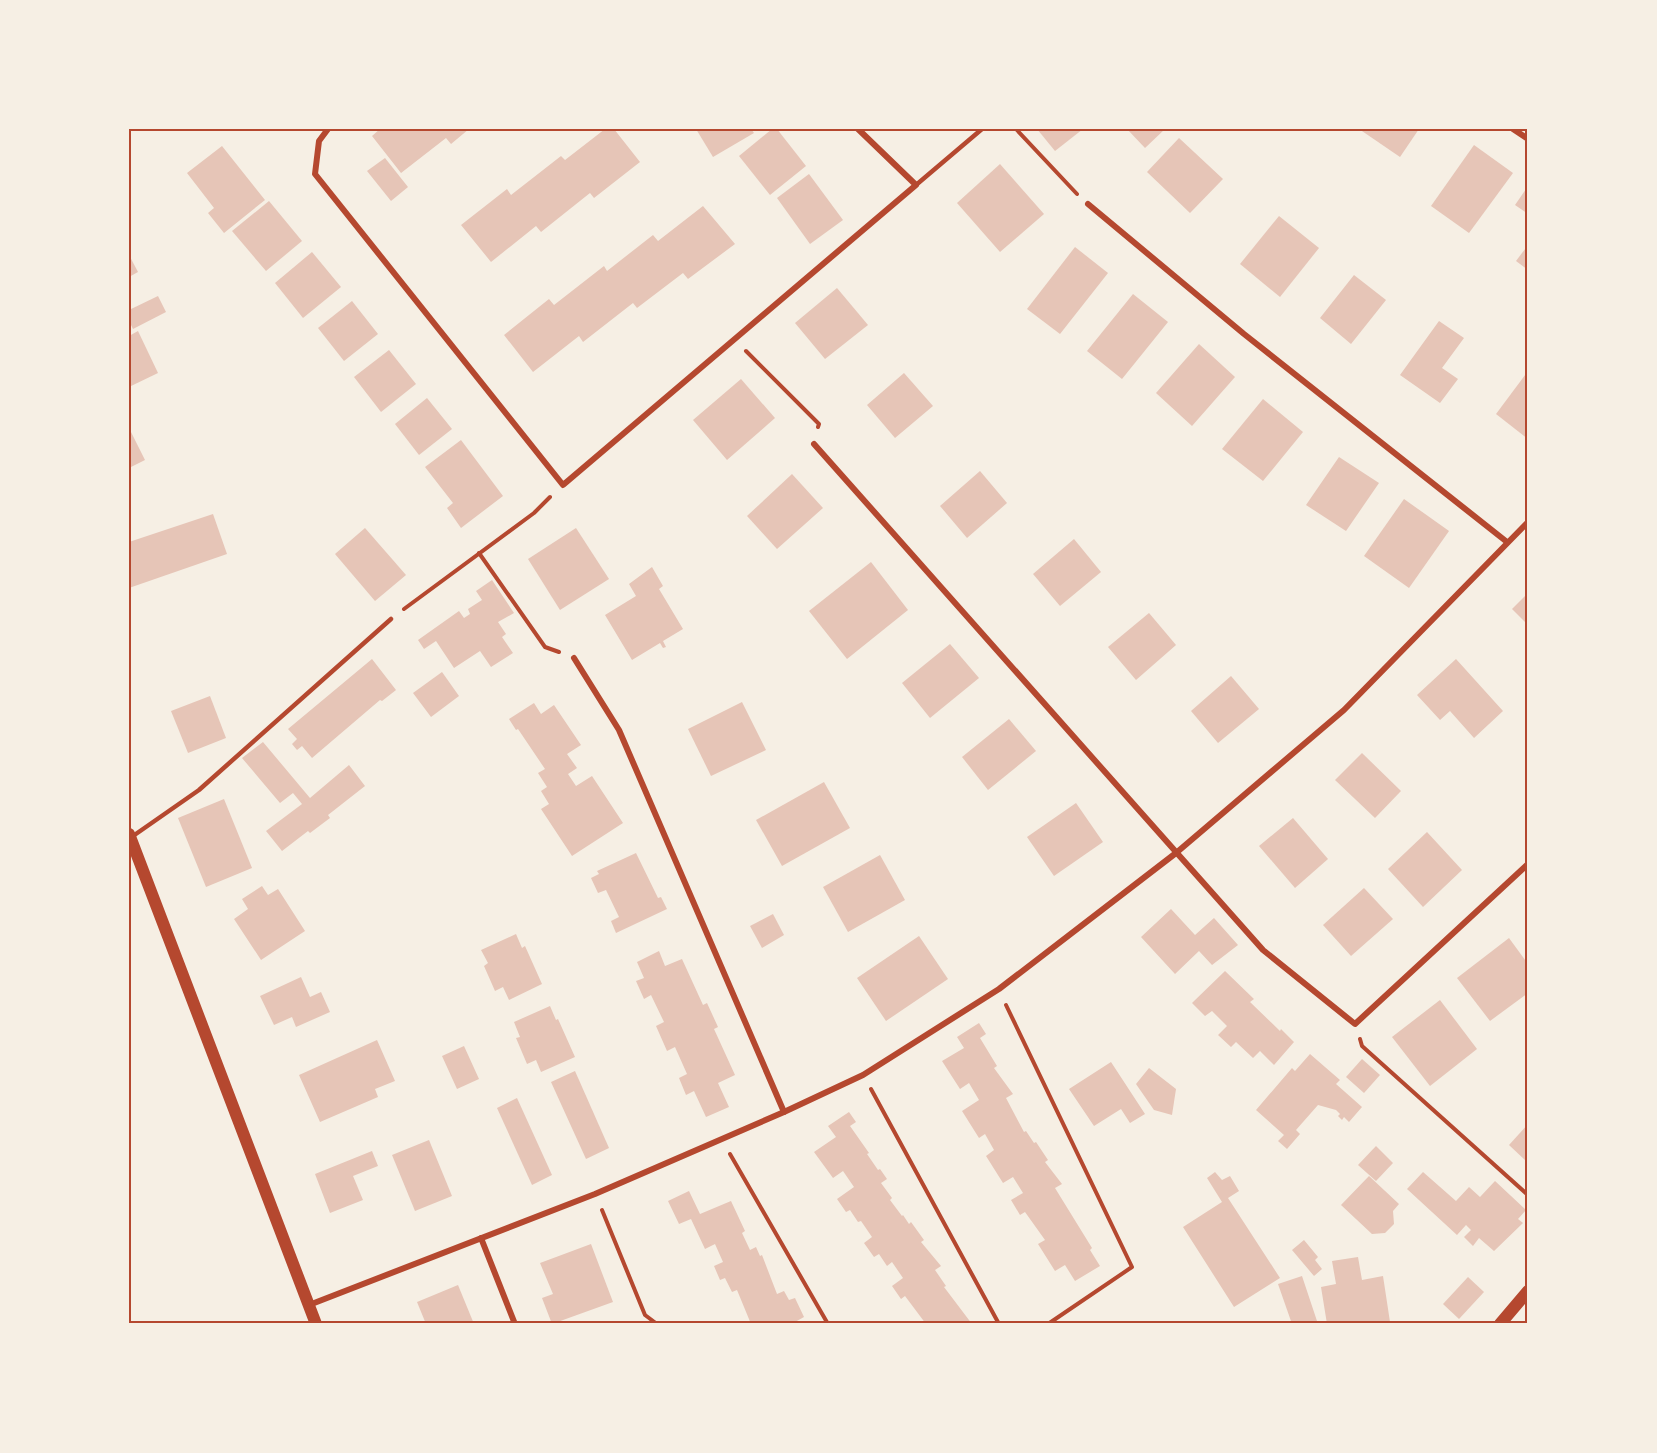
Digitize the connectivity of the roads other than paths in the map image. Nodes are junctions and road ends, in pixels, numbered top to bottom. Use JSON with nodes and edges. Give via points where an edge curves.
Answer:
{"nodes":[{"id":1,"x":328,"y":129,"type":"edge"},
{"id":2,"x":858,"y":129,"type":"edge"},
{"id":3,"x":982,"y":129,"type":"edge"},
{"id":4,"x":1513,"y":129,"type":"edge"},
{"id":5,"x":1528,"y":140,"type":"edge"},
{"id":6,"x":916,"y":185,"type":"junction"},
{"id":7,"x":1088,"y":204,"type":"road end"},
{"id":8,"x":814,"y":444,"type":"road end"},
{"id":9,"x":1528,"y":522,"type":"edge"},
{"id":10,"x":1508,"y":543,"type":"junction"},
{"id":11,"x":391,"y":619,"type":"road end"},
{"id":12,"x":574,"y":658,"type":"road end"},
{"id":13,"x":130,"y":836,"type":"edge"},
{"id":14,"x":1176,"y":853,"type":"junction"},
{"id":15,"x":1528,"y":864,"type":"edge"},
{"id":16,"x":784,"y":1112,"type":"junction"},
{"id":17,"x":481,"y":1238,"type":"junction"},
{"id":18,"x":1528,"y":1291,"type":"edge"},
{"id":19,"x":309,"y":1305,"type":"junction"},
{"id":20,"x":316,"y":1324,"type":"edge"},
{"id":21,"x":514,"y":1324,"type":"edge"},
{"id":22,"x":1500,"y":1324,"type":"edge"}],
"edges":[{"from":1,"to":6,"type":"street","via":[[319,141],[315,174],[563,485]]},
{"from":2,"to":6,"type":"street"},
{"from":3,"to":6,"type":"lane"},
{"from":4,"to":5,"type":"street"},
{"from":7,"to":10,"type":"street","via":[[1244,334]]},
{"from":8,"to":14,"type":"street"},
{"from":9,"to":10,"type":"street"},
{"from":10,"to":14,"type":"street","via":[[1344,710]]},
{"from":11,"to":13,"type":"lane","via":[[199,790]]},
{"from":12,"to":16,"type":"street","via":[[619,730]]},
{"from":13,"to":19,"type":"main road"},
{"from":14,"to":15,"type":"street","via":[[1263,950],[1355,1024]]},
{"from":14,"to":16,"type":"street","via":[[999,989],[863,1075]]},
{"from":16,"to":17,"type":"street","via":[[595,1194]]},
{"from":17,"to":19,"type":"street"},
{"from":17,"to":21,"type":"street"},
{"from":18,"to":22,"type":"main road"},
{"from":19,"to":20,"type":"main road"}]}
